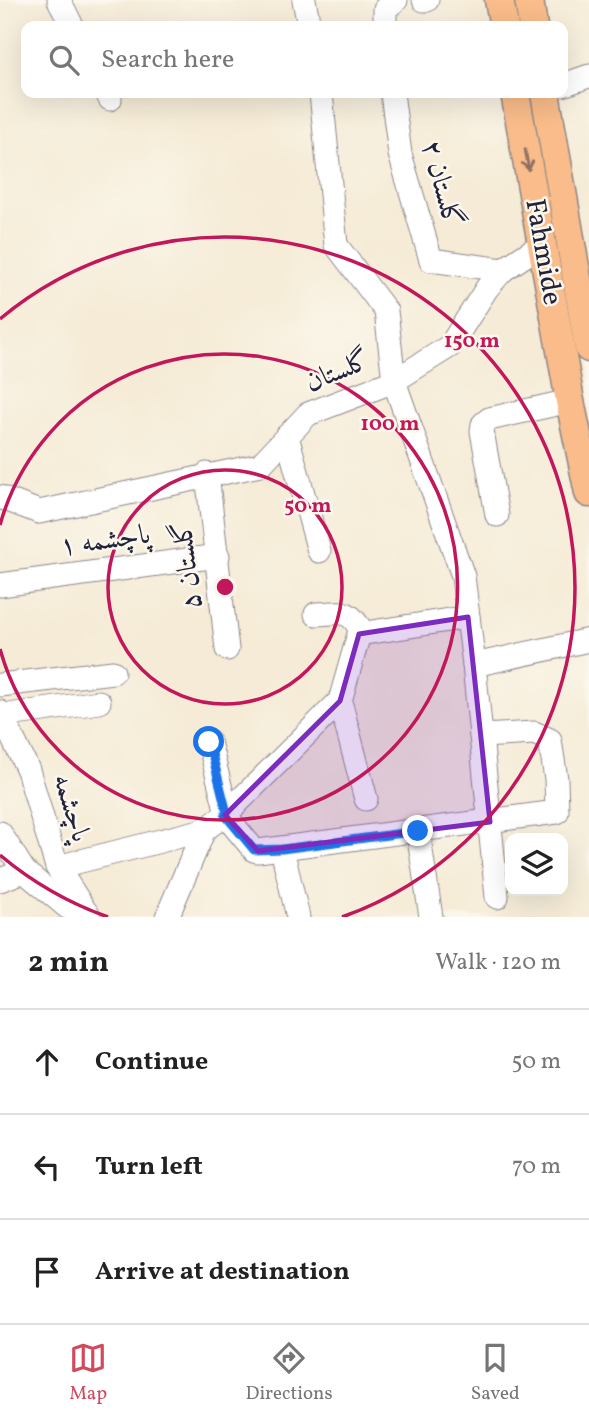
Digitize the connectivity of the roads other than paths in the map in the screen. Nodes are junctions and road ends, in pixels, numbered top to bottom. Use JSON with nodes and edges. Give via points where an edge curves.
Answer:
{"nodes":[{"id":1,"x":59,"y":0,"type":"edge"},
{"id":2,"x":304,"y":0,"type":"edge"},
{"id":3,"x":396,"y":0,"type":"edge"},
{"id":4,"x":499,"y":0,"type":"edge"},
{"id":5,"x":528,"y":0,"type":"edge"},
{"id":6,"x":70,"y":21,"type":"edge"},
{"id":7,"x":308,"y":21,"type":"edge"},
{"id":8,"x":385,"y":21,"type":"edge"},
{"id":9,"x":503,"y":21,"type":"edge"},
{"id":10,"x":532,"y":21,"type":"edge"},
{"id":11,"x":589,"y":76,"type":"edge"},
{"id":12,"x":568,"y":83,"type":"edge"},
{"id":13,"x":321,"y":98,"type":"edge"},
{"id":14,"x":393,"y":98,"type":"edge"},
{"id":15,"x":516,"y":98,"type":"edge"},
{"id":16,"x":546,"y":98,"type":"edge"},
{"id":17,"x":542,"y":244,"type":"junction"},
{"id":18,"x":503,"y":270,"type":"junction"},
{"id":19,"x":589,"y":348,"type":"edge"},
{"id":20,"x":394,"y":381,"type":"junction"},
{"id":21,"x":570,"y":401,"type":"junction"},
{"id":22,"x":287,"y":436,"type":"junction"},
{"id":23,"x":207,"y":474,"type":"junction"},
{"id":24,"x":589,"y":493,"type":"edge"},
{"id":25,"x":0,"y":497,"type":"edge"},
{"id":26,"x":497,"y":516,"type":"dead end"},
{"id":27,"x":319,"y":551,"type":"dead end"},
{"id":28,"x":218,"y":556,"type":"junction"},
{"id":29,"x":0,"y":585,"type":"edge"},
{"id":30,"x":316,"y":614,"type":"dead end"},
{"id":31,"x":468,"y":617,"type":"junction"},
{"id":32,"x":363,"y":633,"type":"junction"},
{"id":33,"x":589,"y":640,"type":"edge"},
{"id":34,"x":227,"y":649,"type":"dead end"},
{"id":35,"x":474,"y":665,"type":"junction"},
{"id":36,"x":113,"y":672,"type":"dead end"},
{"id":37,"x":0,"y":685,"type":"edge"},
{"id":38,"x":340,"y":701,"type":"junction"},
{"id":39,"x":99,"y":702,"type":"dead end"},
{"id":40,"x":1,"y":717,"type":"edge"},
{"id":41,"x":481,"y":736,"type":"junction"},
{"id":42,"x":209,"y":742,"type":"dead end"},
{"id":43,"x":366,"y":799,"type":"dead end"},
{"id":44,"x":226,"y":814,"type":"junction"},
{"id":45,"x":491,"y":822,"type":"junction"},
{"id":46,"x":204,"y":830,"type":"junction"},
{"id":47,"x":418,"y":831,"type":"junction"},
{"id":48,"x":0,"y":833,"type":"edge"},
{"id":49,"x":282,"y":849,"type":"junction"},
{"id":50,"x":57,"y":867,"type":"junction"},
{"id":51,"x":24,"y":871,"type":"junction"},
{"id":52,"x":0,"y":880,"type":"edge"},
{"id":53,"x":497,"y":897,"type":"dead end"},
{"id":54,"x":89,"y":915,"type":"edge"},
{"id":55,"x":167,"y":917,"type":"edge"},
{"id":56,"x":298,"y":917,"type":"edge"},
{"id":57,"x":431,"y":917,"type":"edge"}],
"edges":[{"from":1,"to":6,"type":"street"},
{"from":2,"to":7,"type":"street"},
{"from":3,"to":8,"type":"street","via":[[385,9]]},
{"from":4,"to":9,"type":"main road"},
{"from":5,"to":10,"type":"main road"},
{"from":11,"to":12,"type":"street"},
{"from":13,"to":20,"type":"street","via":[[337,245],[386,311]]},
{"from":14,"to":18,"type":"street","name":"گلستان ۲","via":[[400,154],[431,260]]},
{"from":15,"to":17,"type":"main road","name":"Fahmide","one_way":true},
{"from":16,"to":19,"type":"main road","name":"Fahmide"},
{"from":17,"to":18,"type":"street","name":"گلستان"},
{"from":17,"to":21,"type":"main road","name":"Fahmide"},
{"from":18,"to":20,"type":"street","name":"گلستان","via":[[450,346]]},
{"from":20,"to":22,"type":"street","name":"گلستان","via":[[307,414]]},
{"from":20,"to":31,"type":"street","via":[[463,576]]},
{"from":21,"to":24,"type":"main road","name":"Fahmide"},
{"from":21,"to":26,"type":"street","via":[[483,424]]},
{"from":22,"to":23,"type":"street","name":"گلستان","via":[[260,465]]},
{"from":22,"to":27,"type":"street"},
{"from":23,"to":25,"type":"street","name":"گلستان","via":[[39,512]]},
{"from":23,"to":28,"type":"street","name":"گلستان ۵"},
{"from":28,"to":29,"type":"street","name":"پاچشمه ۱"},
{"from":28,"to":34,"type":"street","name":"گلستان ۵"},
{"from":30,"to":32,"type":"street","via":[[349,614]]},
{"from":31,"to":32,"type":"street"},
{"from":31,"to":35,"type":"street"},
{"from":32,"to":38,"type":"street","via":[[356,638]]},
{"from":33,"to":35,"type":"street"},
{"from":35,"to":41,"type":"street"},
{"from":36,"to":37,"type":"street"},
{"from":38,"to":43,"type":"street"},
{"from":38,"to":44,"type":"street"},
{"from":39,"to":40,"type":"street"},
{"from":40,"to":50,"type":"street","name":"پاچشمه","via":[[28,770]]},
{"from":41,"to":45,"type":"street"},
{"from":41,"to":45,"type":"street","via":[[543,735],[550,740],[556,779],[557,812]]},
{"from":42,"to":44,"type":"street"},
{"from":44,"to":46,"type":"street"},
{"from":44,"to":49,"type":"street","via":[[254,850]]},
{"from":45,"to":47,"type":"street"},
{"from":45,"to":53,"type":"street"},
{"from":46,"to":50,"type":"street"},
{"from":46,"to":55,"type":"street"},
{"from":47,"to":49,"type":"street"},
{"from":47,"to":57,"type":"street"},
{"from":48,"to":51,"type":"street"},
{"from":49,"to":56,"type":"street"},
{"from":50,"to":54,"type":"street","name":"پاچشمه"},
{"from":51,"to":52,"type":"street"},
{"from":51,"to":54,"type":"street","via":[[67,907]]}]}
